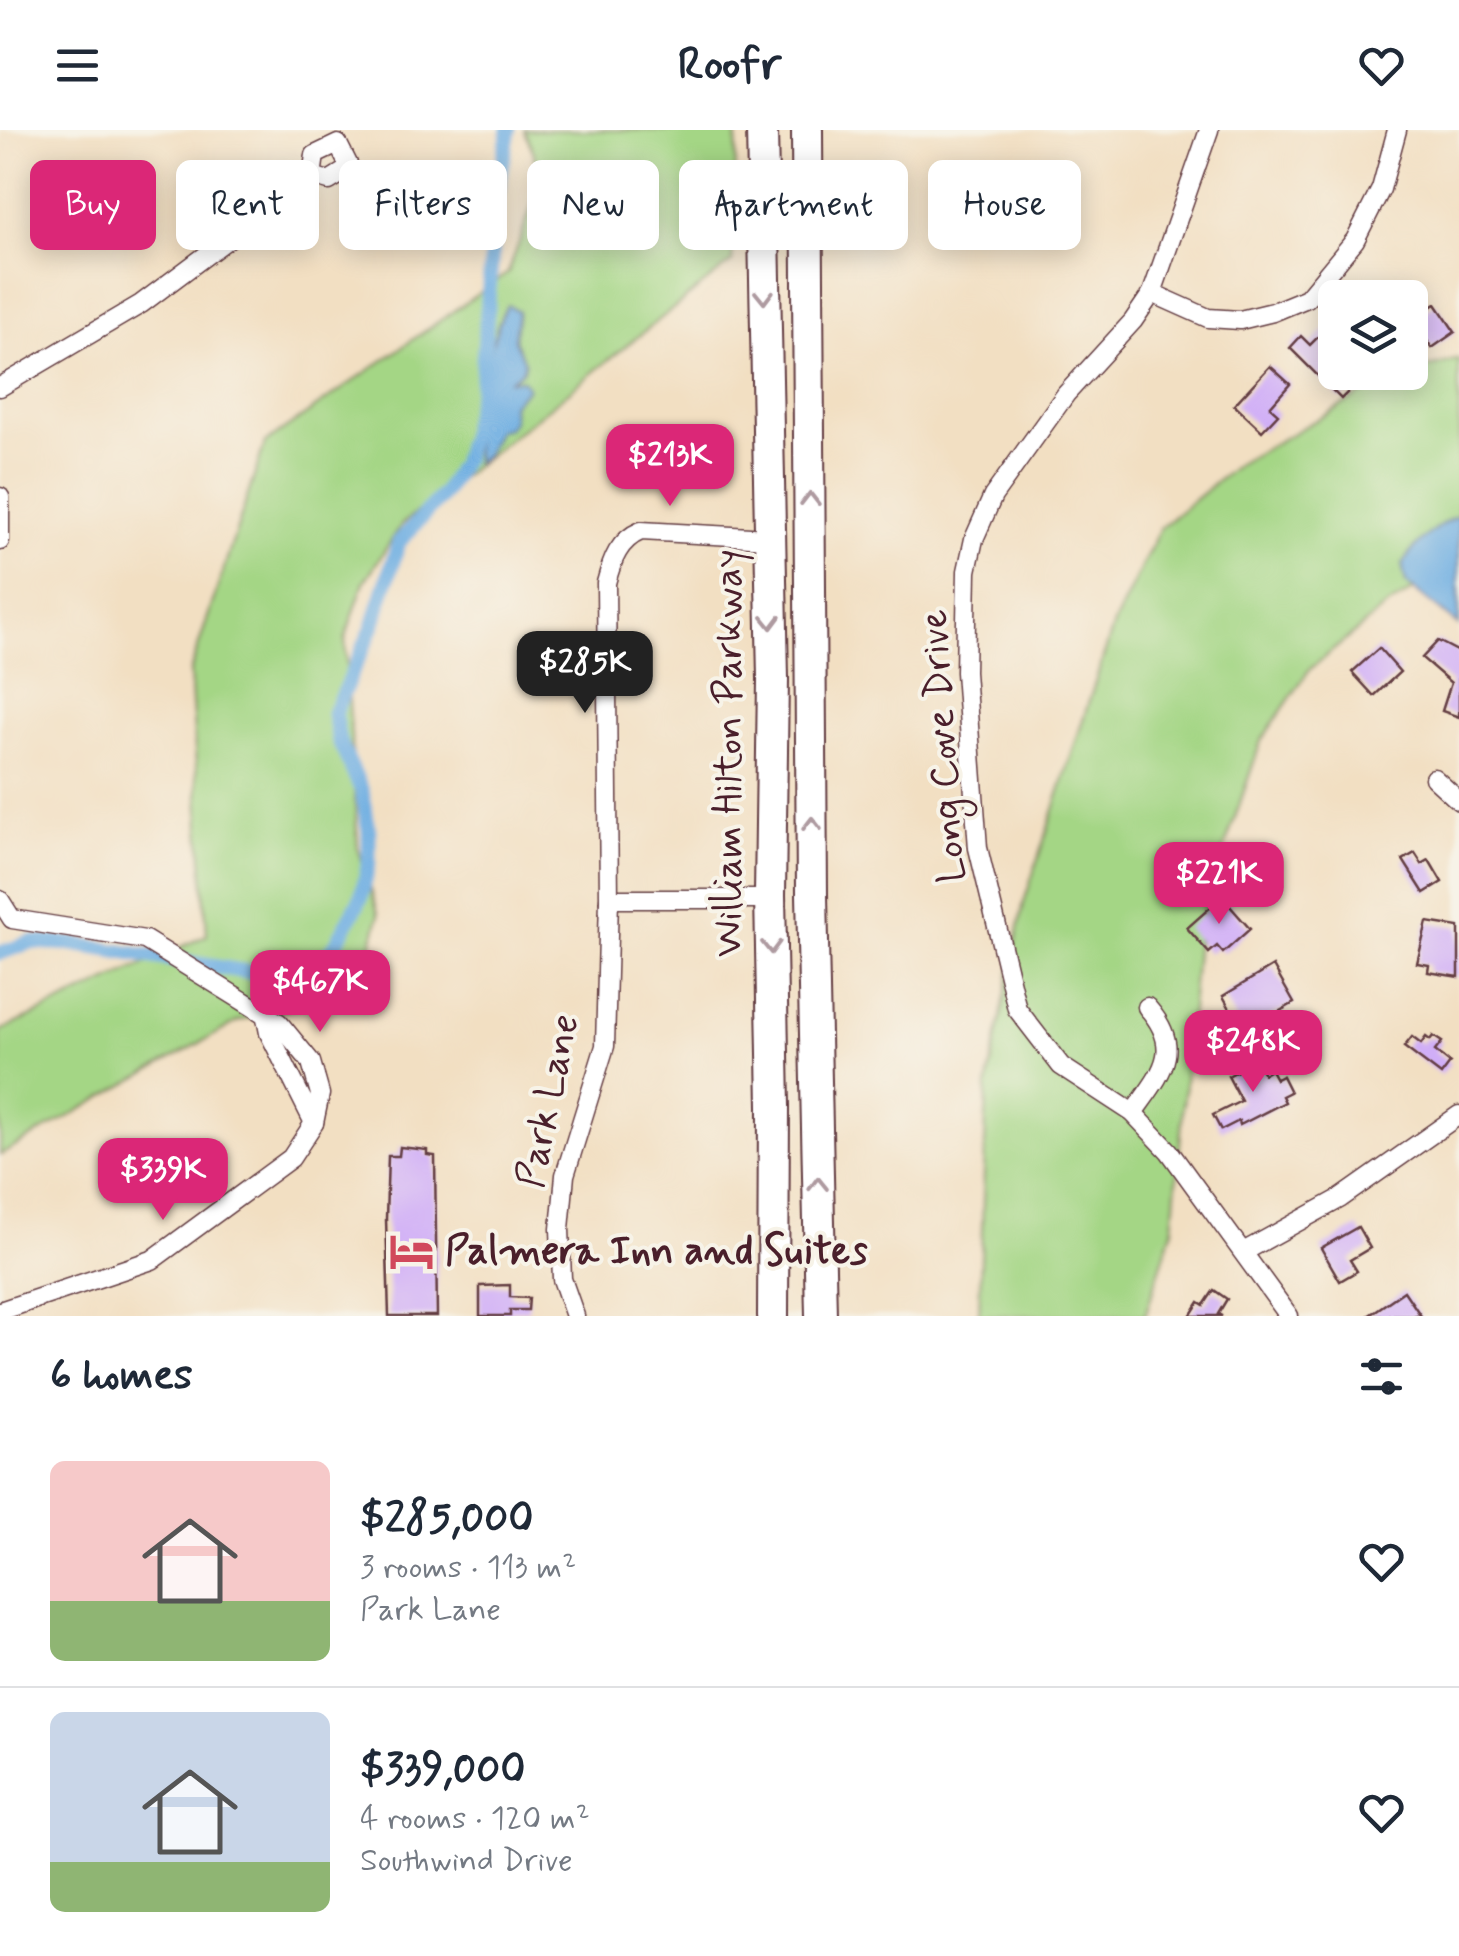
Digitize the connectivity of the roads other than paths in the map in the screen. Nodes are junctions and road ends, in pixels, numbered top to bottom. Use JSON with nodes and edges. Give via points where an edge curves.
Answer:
{"nodes":[{"id":1,"x":762,"y":130,"type":"edge"},
{"id":2,"x":807,"y":130,"type":"edge"},
{"id":3,"x":1210,"y":130,"type":"edge"},
{"id":4,"x":1396,"y":130,"type":"edge"},
{"id":5,"x":213,"y":250,"type":"edge"},
{"id":6,"x":1152,"y":293,"type":"junction"},
{"id":7,"x":0,"y":386,"type":"edge"},
{"id":8,"x":0,"y":497,"type":"edge"},
{"id":9,"x":769,"y":538,"type":"junction"},
{"id":10,"x":0,"y":541,"type":"edge"},
{"id":11,"x":1434,"y":778,"type":"dead end"},
{"id":12,"x":1459,"y":802,"type":"edge"},
{"id":13,"x":608,"y":899,"type":"junction"},
{"id":14,"x":770,"y":899,"type":"junction"},
{"id":15,"x":0,"y":900,"type":"edge"},
{"id":16,"x":1147,"y":1007,"type":"dead end"},
{"id":17,"x":815,"y":1033,"type":"junction"},
{"id":18,"x":1133,"y":1113,"type":"junction"},
{"id":19,"x":1459,"y":1115,"type":"edge"},
{"id":20,"x":1245,"y":1252,"type":"junction"},
{"id":21,"x":5,"y":1312,"type":"edge"},
{"id":22,"x":575,"y":1316,"type":"edge"},
{"id":23,"x":773,"y":1316,"type":"edge"},
{"id":24,"x":821,"y":1316,"type":"edge"},
{"id":25,"x":1289,"y":1316,"type":"edge"}],
"edges":[{"from":1,"to":9,"type":"highway","name":"William Hilton Parkway","one_way":true},
{"from":17,"to":2,"type":"highway","name":"William Hilton Parkway","one_way":true},
{"from":3,"to":6,"type":"street","name":"Long Cove Drive"},
{"from":4,"to":6,"type":"street","via":[[1381,190],[1355,240],[1306,298],[1240,320],[1208,318]]},
{"from":5,"to":7,"type":"street","via":[[141,304]]},
{"from":6,"to":18,"type":"street","name":"Long Cove Drive","via":[[1066,394],[993,496],[974,539],[967,588],[978,848],[1017,1010],[1061,1066]]},
{"from":8,"to":10,"type":"street"},
{"from":9,"to":13,"type":"street","name":"Park Lane","via":[[641,531],[626,537],[612,562],[606,583]]},
{"from":9,"to":14,"type":"highway","name":"William Hilton Parkway","one_way":true},
{"from":11,"to":12,"type":"street"},
{"from":13,"to":14,"type":"street"},
{"from":13,"to":22,"type":"street","name":"Park Lane","via":[[605,1046],[564,1175],[561,1209],[562,1279]]},
{"from":14,"to":17,"type":"highway","via":[[802,920]]},
{"from":14,"to":23,"type":"highway","name":"William Hilton Parkway","one_way":true},
{"from":15,"to":21,"type":"street","via":[[12,919],[145,940],[278,1023],[316,1072],[320,1094],[314,1123],[291,1158],[152,1260]]},
{"from":16,"to":18,"type":"street","via":[[1168,1041],[1166,1061]]},
{"from":24,"to":17,"type":"highway","name":"William Hilton Parkway","one_way":true},
{"from":18,"to":20,"type":"street","name":"Long Cove Drive"},
{"from":19,"to":20,"type":"street","via":[[1341,1198]]},
{"from":20,"to":25,"type":"street","name":"Long Cove Drive"}]}
